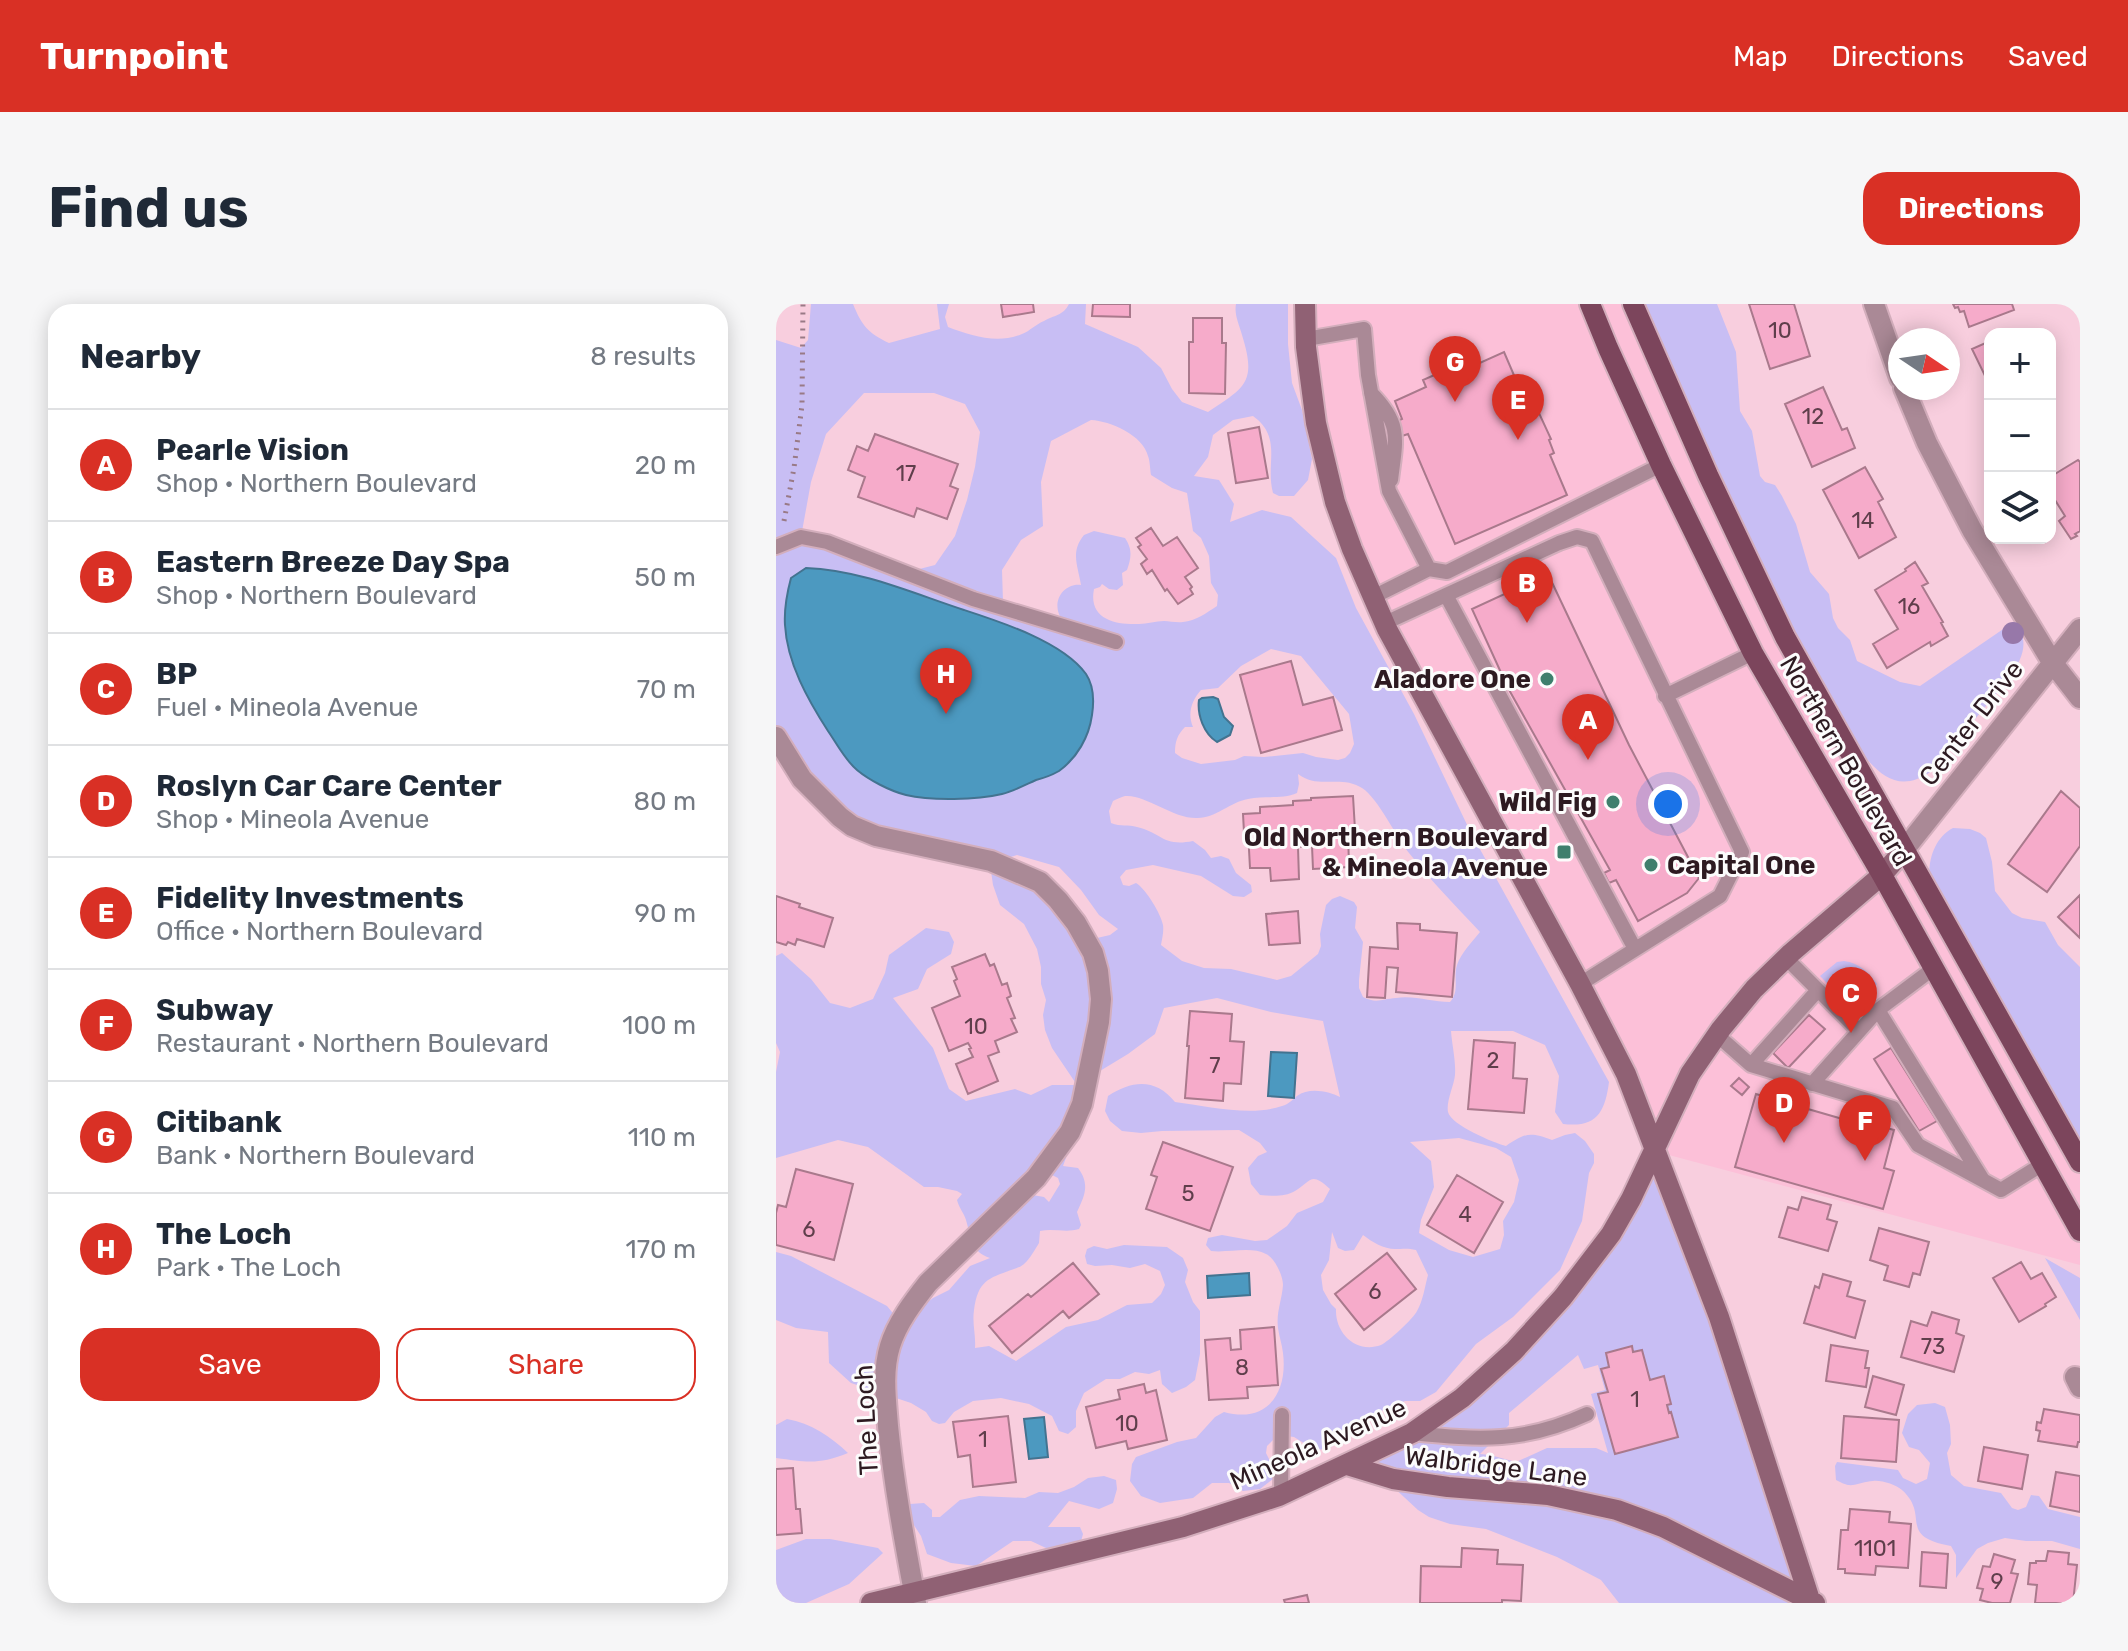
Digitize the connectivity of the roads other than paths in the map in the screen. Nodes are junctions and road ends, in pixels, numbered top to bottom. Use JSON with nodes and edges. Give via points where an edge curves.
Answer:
{"nodes":[{"id":1,"x":1305,"y":304,"type":"edge"},
{"id":2,"x":1590,"y":304,"type":"edge"},
{"id":3,"x":1633,"y":304,"type":"edge"},
{"id":4,"x":1874,"y":304,"type":"edge"},
{"id":5,"x":1306,"y":339,"type":"junction"},
{"id":6,"x":1888,"y":344,"type":"edge"},
{"id":7,"x":1909,"y":400,"type":"edge"},
{"id":8,"x":1661,"y":465,"type":"junction"},
{"id":9,"x":778,"y":546,"type":"edge"},
{"id":10,"x":1429,"y":569,"type":"junction"},
{"id":11,"x":1446,"y":595,"type":"junction"},
{"id":12,"x":1373,"y":597,"type":"junction"},
{"id":13,"x":1385,"y":623,"type":"junction"},
{"id":14,"x":2080,"y":629,"type":"edge"},
{"id":15,"x":1116,"y":642,"type":"dead end"},
{"id":16,"x":1753,"y":653,"type":"junction"},
{"id":17,"x":2052,"y":662,"type":"junction"},
{"id":18,"x":1665,"y":696,"type":"junction"},
{"id":19,"x":2080,"y":698,"type":"edge"},
{"id":20,"x":776,"y":737,"type":"edge"},
{"id":21,"x":1904,"y":850,"type":"junction"},
{"id":22,"x":1882,"y":875,"type":"junction"},
{"id":23,"x":1635,"y":949,"type":"junction"},
{"id":24,"x":1786,"y":958,"type":"junction"},
{"id":25,"x":1934,"y":968,"type":"junction"},
{"id":26,"x":1580,"y":984,"type":"junction"},
{"id":27,"x":1818,"y":990,"type":"junction"},
{"id":28,"x":1878,"y":1010,"type":"junction"},
{"id":29,"x":1859,"y":1031,"type":"junction"},
{"id":30,"x":1717,"y":1035,"type":"junction"},
{"id":31,"x":1751,"y":1065,"type":"junction"},
{"id":32,"x":1812,"y":1084,"type":"junction"},
{"id":33,"x":1654,"y":1151,"type":"junction"},
{"id":34,"x":2080,"y":1162,"type":"edge"},
{"id":35,"x":2043,"y":1164,"type":"junction"},
{"id":36,"x":1983,"y":1181,"type":"junction"},
{"id":37,"x":2080,"y":1231,"type":"edge"},
{"id":38,"x":1587,"y":1414,"type":"dead end"},
{"id":39,"x":1282,"y":1415,"type":"dead end"},
{"id":40,"x":1412,"y":1433,"type":"junction"},
{"id":41,"x":1347,"y":1465,"type":"junction"},
{"id":42,"x":1281,"y":1495,"type":"junction"},
{"id":43,"x":915,"y":1598,"type":"edge"},
{"id":44,"x":871,"y":1603,"type":"edge"},
{"id":45,"x":1812,"y":1603,"type":"edge"}],
"edges":[{"from":1,"to":5,"type":"main road"},
{"from":2,"to":8,"type":"main road","name":"Northern Boulevard"},
{"from":3,"to":21,"type":"main road","name":"Northern Boulevard","via":[[1785,637]]},
{"from":4,"to":6,"type":"street"},
{"from":5,"to":10,"type":"lane","via":[[1364,329],[1389,491]]},
{"from":5,"to":12,"type":"main road","via":[[1316,423],[1335,502]]},
{"from":7,"to":17,"type":"street","via":[[1972,530]]},
{"from":8,"to":10,"type":"lane","via":[[1447,572]]},
{"from":8,"to":16,"type":"main road","name":"Northern Boulevard"},
{"from":9,"to":15,"type":"lane","via":[[801,537],[827,542],[973,599]]},
{"from":10,"to":12,"type":"lane"},
{"from":11,"to":13,"type":"lane"},
{"from":11,"to":18,"type":"lane","via":[[1577,537],[1592,541]]},
{"from":11,"to":23,"type":"lane"},
{"from":12,"to":13,"type":"main road"},
{"from":13,"to":26,"type":"main road"},
{"from":14,"to":17,"type":"street","name":"Center Drive"},
{"from":16,"to":18,"type":"lane"},
{"from":16,"to":22,"type":"main road","name":"Northern Boulevard"},
{"from":17,"to":19,"type":"street"},
{"from":17,"to":21,"type":"street","name":"Center Drive"},
{"from":18,"to":23,"type":"lane","via":[[1742,852],[1720,896]]},
{"from":20,"to":43,"type":"street","name":"The Loch","via":[[802,779],[852,826],[991,861],[1040,882],[1086,939],[1101,987],[1088,1078],[1070,1132],[1036,1178],[928,1283],[890,1345],[885,1383],[889,1439]]},
{"from":21,"to":22,"type":"main road","name":"Mineola Avenue"},
{"from":21,"to":34,"type":"main road","name":"Northern Boulevard"},
{"from":22,"to":24,"type":"main road","name":"Mineola Avenue"},
{"from":22,"to":25,"type":"main road","name":"Northern Boulevard"},
{"from":23,"to":26,"type":"lane"},
{"from":24,"to":27,"type":"lane"},
{"from":24,"to":30,"type":"main road","name":"Mineola Avenue"},
{"from":25,"to":28,"type":"lane"},
{"from":25,"to":35,"type":"main road","name":"Northern Boulevard"},
{"from":26,"to":33,"type":"main road","via":[[1626,1074]]},
{"from":27,"to":29,"type":"lane"},
{"from":27,"to":31,"type":"lane"},
{"from":28,"to":29,"type":"lane"},
{"from":28,"to":36,"type":"lane"},
{"from":29,"to":32,"type":"lane"},
{"from":30,"to":31,"type":"lane"},
{"from":30,"to":33,"type":"main road","name":"Mineola Avenue","via":[[1690,1074]]},
{"from":31,"to":32,"type":"lane"},
{"from":32,"to":36,"type":"lane","via":[[1893,1108],[1918,1145]]},
{"from":33,"to":40,"type":"main road","name":"Mineola Avenue","via":[[1611,1234],[1563,1297],[1462,1398]]},
{"from":33,"to":45,"type":"main road","via":[[1719,1317]]},
{"from":35,"to":36,"type":"lane","via":[[2001,1190]]},
{"from":35,"to":37,"type":"main road","name":"Northern Boulevard"},
{"from":38,"to":40,"type":"lane","via":[[1553,1429],[1509,1437]]},
{"from":39,"to":42,"type":"lane"},
{"from":40,"to":41,"type":"main road","name":"Mineola Avenue"},
{"from":41,"to":42,"type":"main road","name":"Mineola Avenue"},
{"from":41,"to":45,"type":"main road","name":"Walbridge Lane","via":[[1393,1479],[1548,1495],[1617,1510],[1663,1527]]},
{"from":42,"to":43,"type":"main road","name":"Mineola Avenue","via":[[1183,1527]]},
{"from":43,"to":44,"type":"main road","name":"Mineola Avenue"}]}
